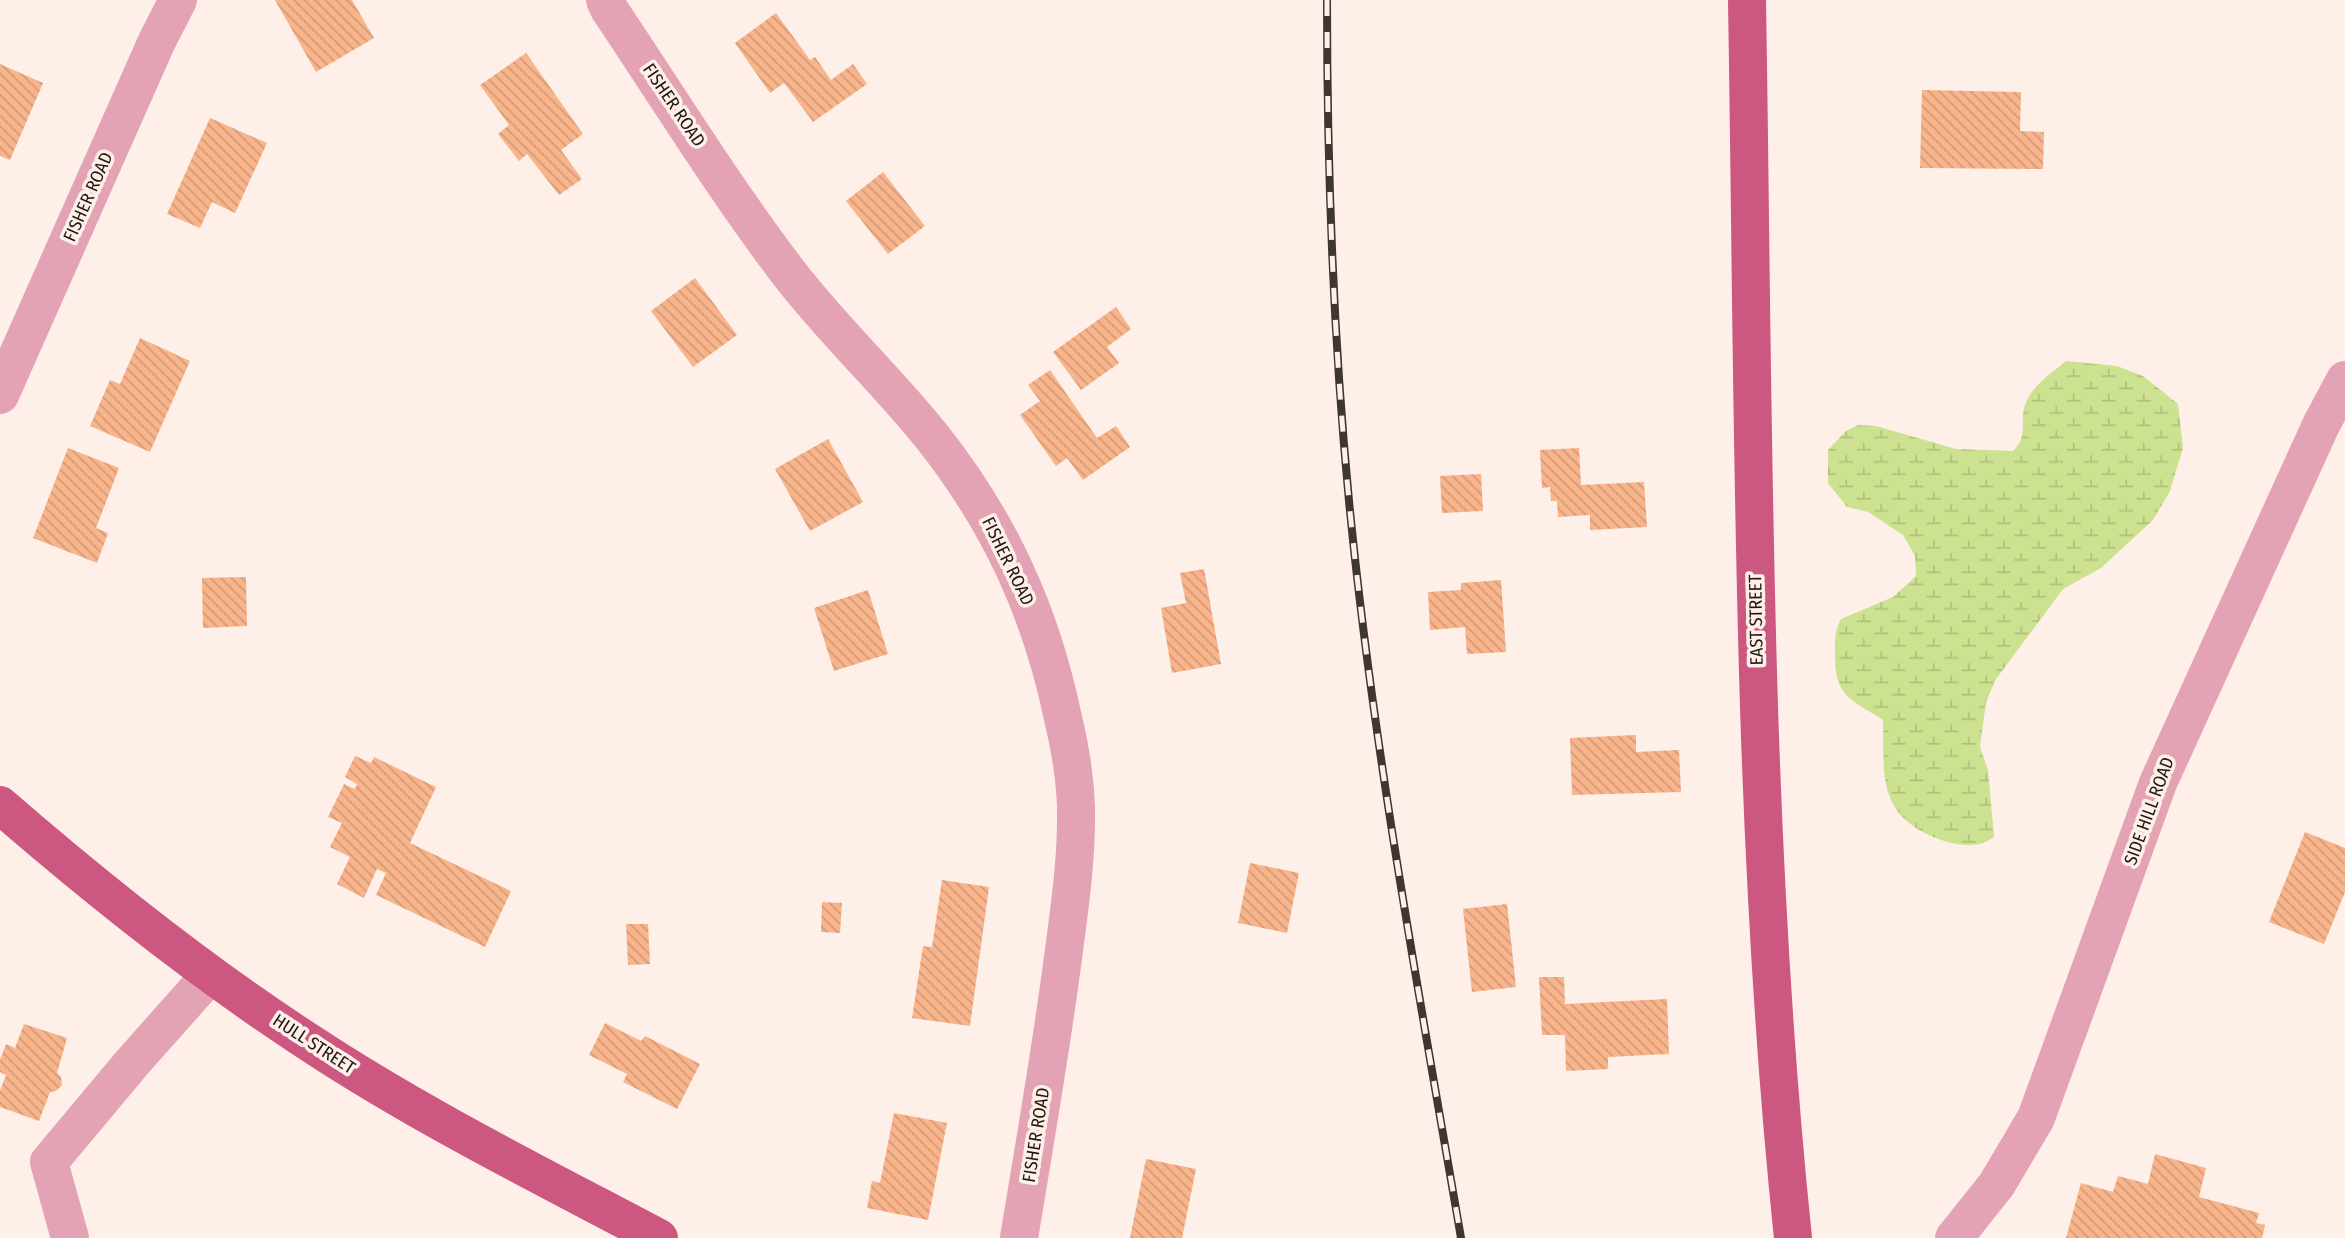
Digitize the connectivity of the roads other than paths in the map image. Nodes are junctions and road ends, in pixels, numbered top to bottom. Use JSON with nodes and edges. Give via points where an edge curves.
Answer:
{"nodes":[{"id":1,"x":178,"y":0,"type":"edge"},
{"id":2,"x":605,"y":0,"type":"edge"},
{"id":3,"x":1747,"y":0,"type":"edge"},
{"id":4,"x":2345,"y":380,"type":"edge"},
{"id":5,"x":0,"y":395,"type":"edge"},
{"id":6,"x":0,"y":805,"type":"edge"},
{"id":7,"x":210,"y":975,"type":"junction"},
{"id":8,"x":650,"y":1236,"type":"edge"},
{"id":9,"x":69,"y":1238,"type":"edge"},
{"id":10,"x":1019,"y":1238,"type":"edge"},
{"id":11,"x":1793,"y":1238,"type":"edge"},
{"id":12,"x":1954,"y":1238,"type":"edge"}],
"edges":[{"from":1,"to":5,"type":"street","name":"FISHER ROAD"},
{"from":2,"to":10,"type":"street","name":"FISHER ROAD","via":[[788,273],[932,437],[964,481],[995,527],[1042,636],[1072,756],[1074,870]]},
{"from":3,"to":11,"type":"main road","name":"EAST STREET","via":[[1764,854]]},
{"from":4,"to":12,"type":"street","name":"SIDE HILL ROAD","via":[[2158,783],[2036,1118],[1997,1184]]},
{"from":6,"to":7,"type":"main road","name":"HULL STREET"},
{"from":7,"to":8,"type":"main road","name":"HULL STREET","via":[[309,1043]]},
{"from":7,"to":9,"type":"street","via":[[49,1162]]}]}
